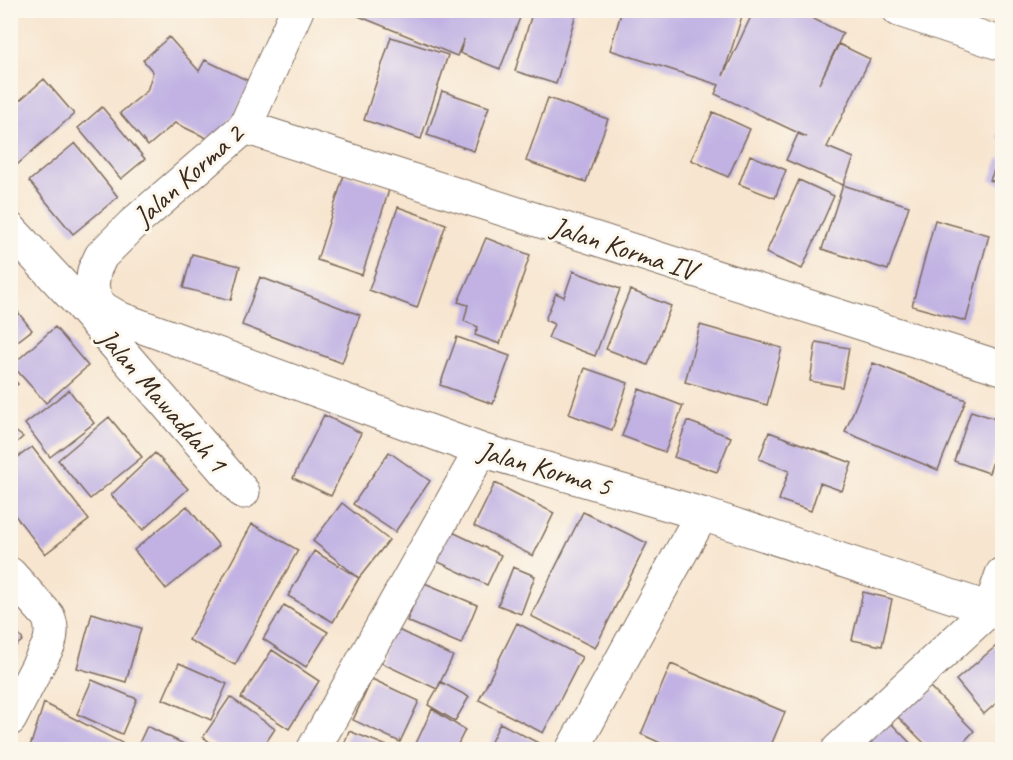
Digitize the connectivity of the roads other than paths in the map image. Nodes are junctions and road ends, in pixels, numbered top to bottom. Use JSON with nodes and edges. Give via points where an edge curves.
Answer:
{"nodes":[{"id":1,"x":297,"y":10,"type":"edge"},
{"id":2,"x":899,"y":10,"type":"edge"},
{"id":3,"x":1002,"y":45,"type":"edge"},
{"id":4,"x":245,"y":128,"type":"junction"},
{"id":5,"x":10,"y":229,"type":"edge"},
{"id":6,"x":89,"y":304,"type":"junction"},
{"id":7,"x":1002,"y":368,"type":"edge"},
{"id":8,"x":481,"y":450,"type":"junction"},
{"id":9,"x":243,"y":492,"type":"dead end"},
{"id":10,"x":702,"y":513,"type":"junction"},
{"id":11,"x":10,"y":574,"type":"edge"},
{"id":12,"x":1002,"y":574,"type":"edge"},
{"id":13,"x":996,"y":611,"type":"edge"},
{"id":14,"x":10,"y":719,"type":"edge"},
{"id":15,"x":313,"y":750,"type":"edge"},
{"id":16,"x":572,"y":750,"type":"edge"},
{"id":17,"x":838,"y":750,"type":"edge"}],
"edges":[{"from":1,"to":4,"type":"street","name":"Jalan Korma 2"},
{"from":2,"to":3,"type":"street"},
{"from":4,"to":6,"type":"street","name":"Jalan Korma 2","via":[[100,255]]},
{"from":4,"to":7,"type":"street","name":"Jalan Korma IV"},
{"from":5,"to":6,"type":"street","name":"Jalan Mawaddah 1"},
{"from":6,"to":8,"type":"street","name":"Jalan Korma 5"},
{"from":6,"to":9,"type":"street","name":"Jalan Mawaddah 1"},
{"from":8,"to":10,"type":"street","name":"Jalan Korma 5"},
{"from":8,"to":15,"type":"street"},
{"from":10,"to":13,"type":"street","name":"Jalan Korma 5"},
{"from":10,"to":16,"type":"street"},
{"from":11,"to":14,"type":"street","via":[[52,624],[49,644]]},
{"from":12,"to":13,"type":"street"},
{"from":13,"to":17,"type":"street"}]}
